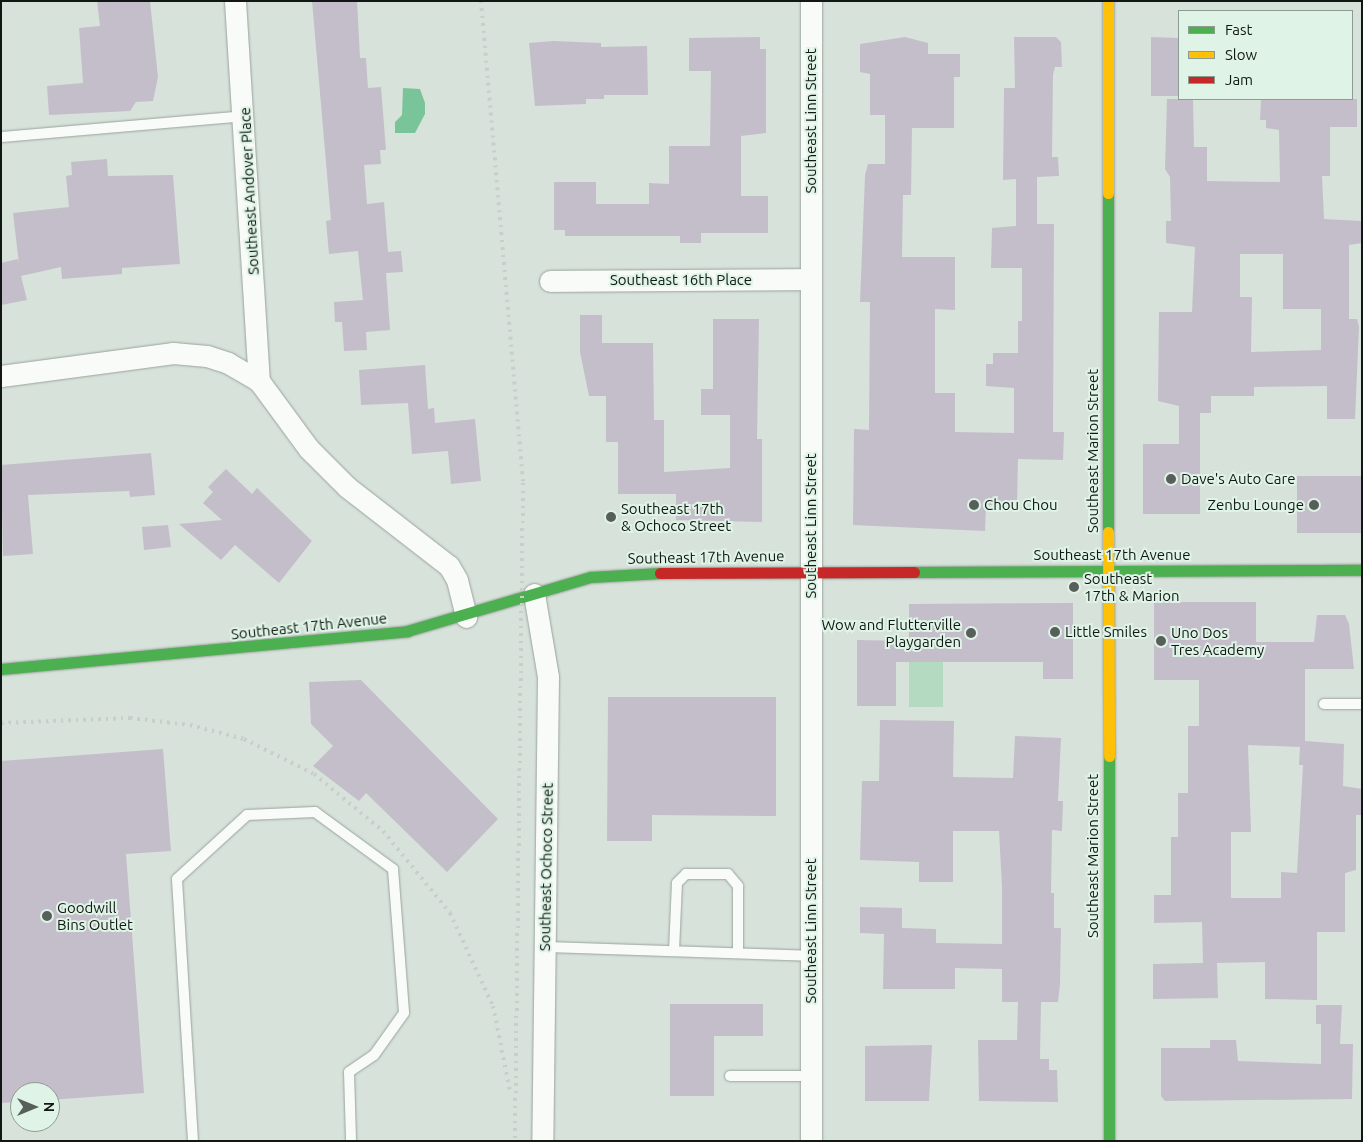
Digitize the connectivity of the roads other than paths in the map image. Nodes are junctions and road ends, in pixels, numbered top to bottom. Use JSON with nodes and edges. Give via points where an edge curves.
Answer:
{"nodes":[{"id":1,"x":235,"y":1,"type":"edge"},
{"id":2,"x":811,"y":1,"type":"edge"},
{"id":3,"x":1108,"y":1,"type":"edge"},
{"id":4,"x":245,"y":116,"type":"junction"},
{"id":5,"x":1,"y":137,"type":"edge"},
{"id":6,"x":811,"y":279,"type":"junction"},
{"id":7,"x":550,"y":281,"type":"dead end"},
{"id":8,"x":1,"y":376,"type":"edge"},
{"id":9,"x":259,"y":381,"type":"junction"},
{"id":10,"x":811,"y":570,"type":"junction"},
{"id":11,"x":1107,"y":570,"type":"junction"},
{"id":12,"x":1362,"y":570,"type":"edge"},
{"id":13,"x":534,"y":594,"type":"junction"},
{"id":14,"x":466,"y":617,"type":"junction"},
{"id":15,"x":1,"y":669,"type":"edge"},
{"id":16,"x":1324,"y":704,"type":"dead end"},
{"id":17,"x":1362,"y":704,"type":"edge"},
{"id":18,"x":545,"y":947,"type":"junction"},
{"id":19,"x":674,"y":951,"type":"junction"},
{"id":20,"x":738,"y":953,"type":"junction"},
{"id":21,"x":811,"y":956,"type":"junction"},
{"id":22,"x":730,"y":1076,"type":"dead end"},
{"id":23,"x":811,"y":1076,"type":"junction"},
{"id":24,"x":193,"y":1141,"type":"edge"},
{"id":25,"x":351,"y":1141,"type":"edge"},
{"id":26,"x":542,"y":1141,"type":"edge"},
{"id":27,"x":811,"y":1141,"type":"edge"},
{"id":28,"x":1109,"y":1141,"type":"edge"}],
"edges":[{"from":1,"to":4,"type":"street","name":"Southeast Andover Place"},
{"from":2,"to":6,"type":"street","name":"Southeast Linn Street"},
{"from":3,"to":11,"type":"main road","name":"Southeast Marion Street"},
{"from":4,"to":5,"type":"lane"},
{"from":4,"to":9,"type":"street","name":"Southeast Andover Place"},
{"from":6,"to":7,"type":"street","name":"Southeast 16th Place"},
{"from":6,"to":10,"type":"street","name":"Southeast Linn Street"},
{"from":8,"to":9,"type":"street","via":[[173,353],[208,356]]},
{"from":9,"to":14,"type":"street","via":[[309,449],[347,487],[449,566],[457,580]]},
{"from":10,"to":11,"type":"main road","name":"Southeast 17th Avenue"},
{"from":10,"to":13,"type":"main road","name":"Southeast 17th Avenue","via":[[630,573],[591,577]]},
{"from":10,"to":21,"type":"street","name":"Southeast Linn Street"},
{"from":11,"to":12,"type":"main road","name":"Southeast 17th Avenue"},
{"from":11,"to":28,"type":"main road","name":"Southeast Marion Street"},
{"from":13,"to":14,"type":"main road","name":"Southeast 17th Avenue"},
{"from":13,"to":18,"type":"street","name":"Southeast Ochoco Street","via":[[548,677]]},
{"from":14,"to":15,"type":"main road","name":"Southeast 17th Avenue","via":[[407,631],[338,639]]},
{"from":16,"to":17,"type":"lane"},
{"from":18,"to":19,"type":"lane"},
{"from":18,"to":26,"type":"street","name":"Southeast Ochoco Street"},
{"from":19,"to":20,"type":"lane"},
{"from":19,"to":20,"type":"lane","via":[[677,883],[686,874],[728,874],[738,886]]},
{"from":20,"to":21,"type":"lane"},
{"from":21,"to":23,"type":"street","name":"Southeast Linn Street"},
{"from":22,"to":23,"type":"lane"},
{"from":23,"to":27,"type":"street","name":"Southeast Linn Street"},
{"from":24,"to":25,"type":"lane","via":[[177,879],[247,815],[314,812],[393,868],[404,1012],[374,1055],[349,1072]]}]}
